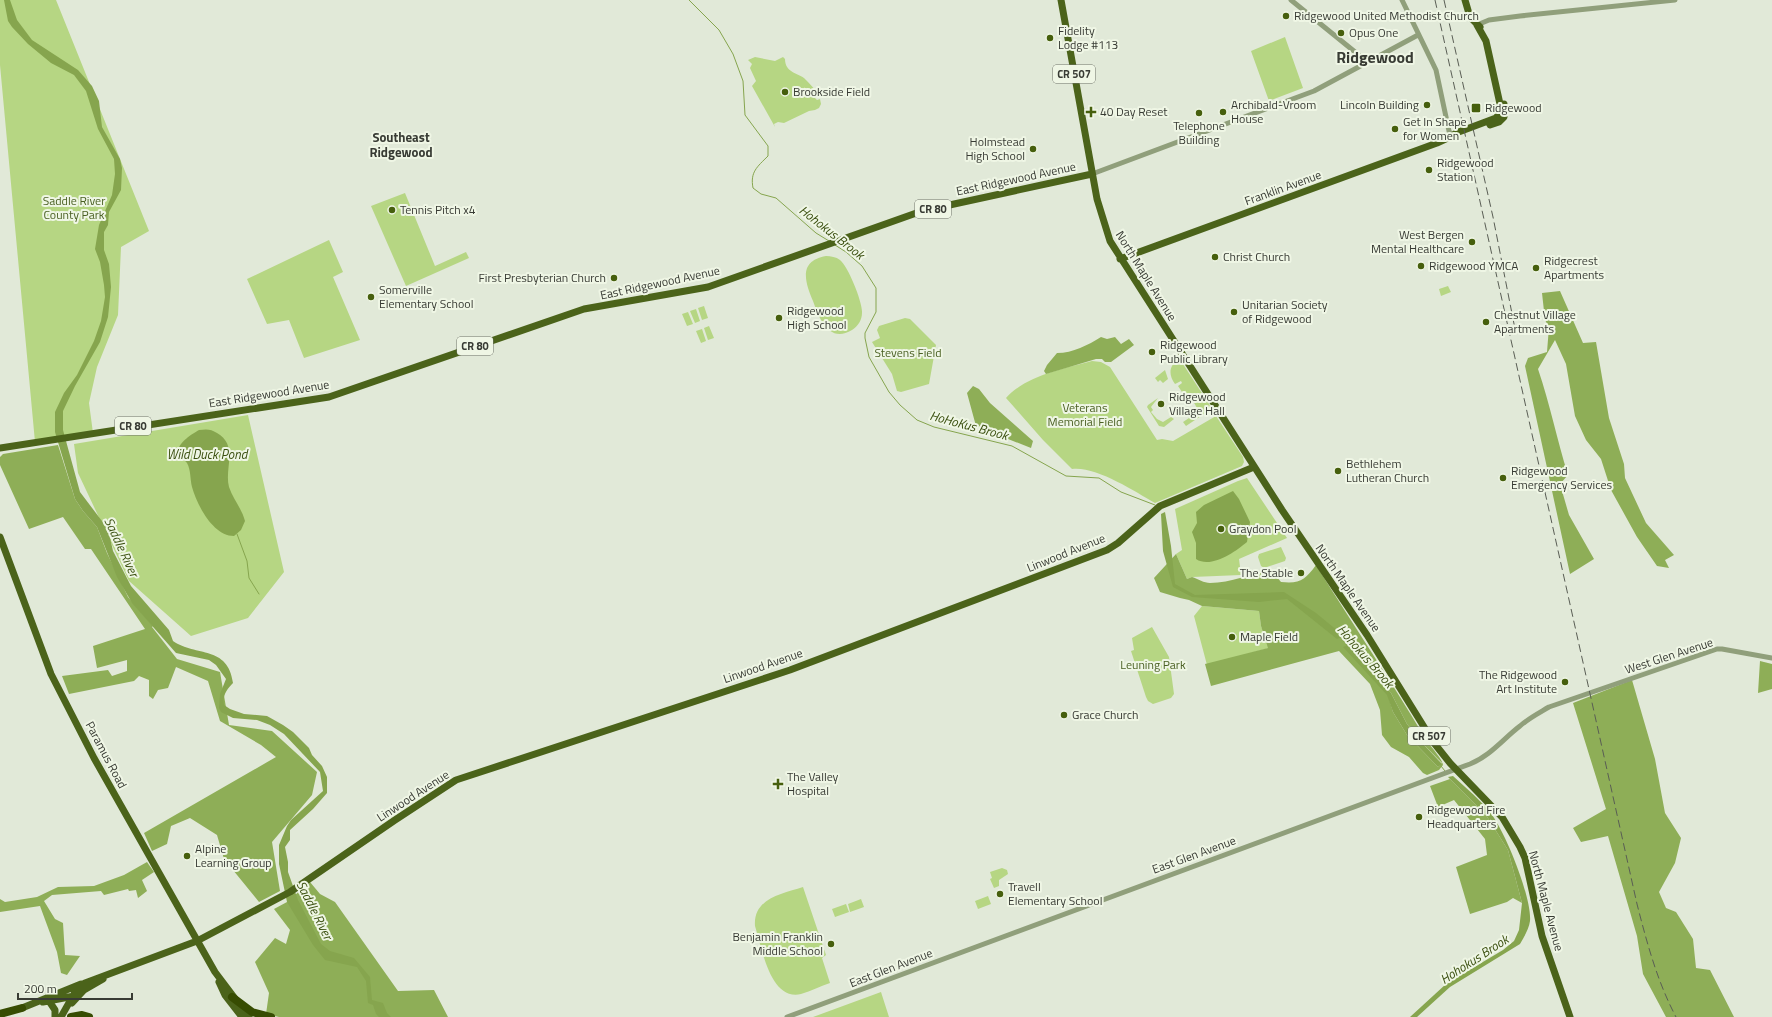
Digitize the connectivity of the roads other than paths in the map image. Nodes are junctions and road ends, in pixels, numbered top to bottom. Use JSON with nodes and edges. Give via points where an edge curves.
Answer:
{"nodes":[{"id":1,"x":1061,"y":0,"type":"edge"},
{"id":2,"x":1291,"y":0,"type":"edge"},
{"id":3,"x":1402,"y":0,"type":"edge"},
{"id":4,"x":1465,"y":0,"type":"edge"},
{"id":5,"x":1675,"y":0,"type":"edge"},
{"id":6,"x":1477,"y":25,"type":"junction"},
{"id":7,"x":1418,"y":35,"type":"junction"},
{"id":8,"x":1366,"y":63,"type":"junction"},
{"id":9,"x":1452,"y":136,"type":"junction"},
{"id":10,"x":1092,"y":174,"type":"junction"},
{"id":11,"x":1120,"y":259,"type":"junction"},
{"id":12,"x":0,"y":448,"type":"edge"},
{"id":13,"x":1254,"y":466,"type":"junction"},
{"id":14,"x":0,"y":537,"type":"edge"},
{"id":15,"x":1772,"y":658,"type":"edge"},
{"id":16,"x":1596,"y":690,"type":"joint"},
{"id":17,"x":1453,"y":770,"type":"junction"},
{"id":18,"x":197,"y":941,"type":"junction"},
{"id":19,"x":215,"y":972,"type":"junction"},
{"id":20,"x":107,"y":976,"type":"junction"},
{"id":21,"x":85,"y":983,"type":"junction"},
{"id":22,"x":80,"y":994,"type":"junction"},
{"id":23,"x":72,"y":996,"type":"junction"},
{"id":24,"x":232,"y":997,"type":"junction"},
{"id":25,"x":50,"y":1001,"type":"junction"},
{"id":26,"x":39,"y":1002,"type":"junction"},
{"id":27,"x":22,"y":1008,"type":"junction"},
{"id":28,"x":0,"y":1014,"type":"edge"},
{"id":29,"x":8,"y":1017,"type":"edge"},
{"id":30,"x":55,"y":1017,"type":"edge"},
{"id":31,"x":61,"y":1017,"type":"edge"},
{"id":32,"x":64,"y":1017,"type":"edge"},
{"id":33,"x":72,"y":1017,"type":"edge"},
{"id":34,"x":89,"y":1017,"type":"edge"},
{"id":35,"x":242,"y":1017,"type":"edge"},
{"id":36,"x":248,"y":1017,"type":"edge"},
{"id":37,"x":271,"y":1017,"type":"edge"},
{"id":38,"x":787,"y":1017,"type":"edge"},
{"id":39,"x":1570,"y":1017,"type":"edge"}],
"edges":[{"from":1,"to":10,"type":"main road","number":"CR 507"},
{"from":2,"to":8,"type":"street"},
{"from":3,"to":7,"type":"street"},
{"from":4,"to":6,"type":"main road","via":[[1470,17]]},
{"from":5,"to":6,"type":"street","via":[[1520,16],[1489,20]]},
{"from":6,"to":9,"type":"main road","name":"Franklin Avenue","via":[[1486,41],[1500,113],[1492,120]]},
{"from":7,"to":8,"type":"street","name":"East Ridgewood Avenue"},
{"from":7,"to":9,"type":"street","via":[[1436,70]]},
{"from":8,"to":10,"type":"street","name":"East Ridgewood Avenue","via":[[1314,91]]},
{"from":9,"to":11,"type":"main road","name":"Franklin Avenue"},
{"from":10,"to":11,"type":"main road","name":"North Maple Avenue","number":"CR 507","via":[[1097,202],[1109,239]]},
{"from":10,"to":12,"type":"main road","name":"East Ridgewood Avenue","number":"CR 80","via":[[922,211],[708,287],[584,309],[329,397]]},
{"from":11,"to":13,"type":"main road","name":"North Maple Avenue","number":"CR 507"},
{"from":13,"to":17,"type":"main road","name":"North Maple Avenue","number":"CR 507","via":[[1306,547],[1351,610]]},
{"from":13,"to":18,"type":"main road","name":"Linwood Avenue","via":[[1160,506],[1118,543],[1095,555],[790,670],[456,780],[284,896]]},
{"from":14,"to":18,"type":"main road","name":"Paramus Road","via":[[51,674],[94,758]]},
{"from":15,"to":16,"type":"street","name":"West Glen Avenue","via":[[1717,649]]},
{"from":16,"to":17,"type":"street","name":"East Glen Avenue","via":[[1534,715],[1480,760]]},
{"from":17,"to":38,"type":"street","name":"East Glen Avenue"},
{"from":17,"to":39,"type":"main road","name":"North Maple Avenue","number":"CR 507","via":[[1502,817],[1520,847],[1525,858],[1542,936]]},
{"from":18,"to":19,"type":"main road","name":"Paramus Road"},
{"from":18,"to":20,"type":"main road","name":"Linwood Avenue"},
{"from":19,"to":24,"type":"main road","name":"Paramus Road"},
{"from":19,"to":35,"type":"main road","name":"Paramus Road","via":[[225,995]]},
{"from":20,"to":21,"type":"main road"},
{"from":20,"to":22,"type":"main road"},
{"from":21,"to":23,"type":"main road"},
{"from":21,"to":26,"type":"main road"},
{"from":22,"to":23,"type":"main road"},
{"from":22,"to":32,"type":"main road"},
{"from":23,"to":25,"type":"main road"},
{"from":23,"to":31,"type":"main road"},
{"from":24,"to":36,"type":"main road","name":"Paramus Road"},
{"from":24,"to":37,"type":"highway","via":[[252,1012]]},
{"from":25,"to":26,"type":"main road"},
{"from":25,"to":30,"type":"main road","via":[[55,1010]]},
{"from":26,"to":27,"type":"main road"},
{"from":27,"to":28,"type":"highway"},
{"from":27,"to":29,"type":"highway"},
{"from":33,"to":34,"type":"highway"}]}
